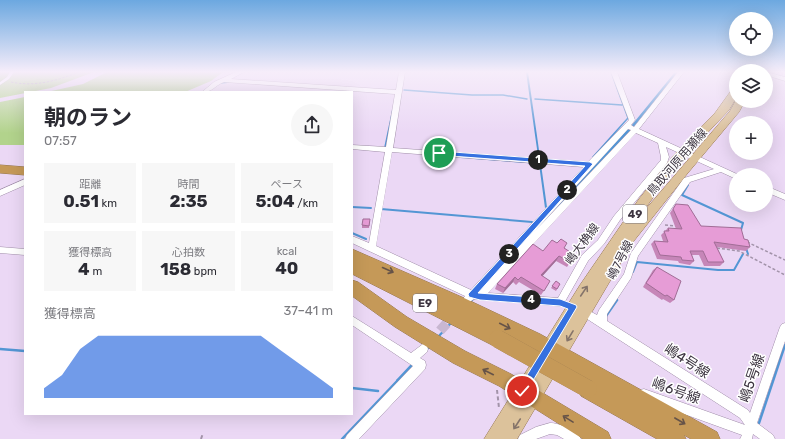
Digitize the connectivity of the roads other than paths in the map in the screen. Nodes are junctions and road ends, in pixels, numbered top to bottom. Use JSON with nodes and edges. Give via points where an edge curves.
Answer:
{"nodes":[{"id":1,"x":398,"y":92,"type":"edge"},
{"id":2,"x":622,"y":92,"type":"edge"},
{"id":3,"x":665,"y":92,"type":"edge"},
{"id":4,"x":729,"y":101,"type":"edge"},
{"id":5,"x":735,"y":108,"type":"edge"},
{"id":6,"x":627,"y":126,"type":"junction"},
{"id":7,"x":635,"y":130,"type":"junction"},
{"id":8,"x":661,"y":141,"type":"junction"},
{"id":9,"x":353,"y":147,"type":"edge"},
{"id":10,"x":389,"y":150,"type":"junction"},
{"id":11,"x":688,"y":155,"type":"junction"},
{"id":12,"x":590,"y":164,"type":"junction"},
{"id":13,"x":0,"y":169,"type":"edge"},
{"id":14,"x":720,"y":170,"type":"junction"},
{"id":15,"x":24,"y":171,"type":"edge"},
{"id":16,"x":0,"y":172,"type":"edge"},
{"id":17,"x":729,"y":173,"type":"edge"},
{"id":18,"x":24,"y":175,"type":"edge"},
{"id":19,"x":24,"y":182,"type":"edge"},
{"id":20,"x":773,"y":192,"type":"edge"},
{"id":21,"x":0,"y":193,"type":"edge"},
{"id":22,"x":785,"y":197,"type":"edge"},
{"id":23,"x":353,"y":239,"type":"edge"},
{"id":24,"x":372,"y":248,"type":"junction"},
{"id":25,"x":0,"y":250,"type":"edge"},
{"id":26,"x":24,"y":252,"type":"edge"},
{"id":27,"x":353,"y":255,"type":"edge"},
{"id":28,"x":353,"y":268,"type":"edge"},
{"id":29,"x":353,"y":272,"type":"edge"},
{"id":30,"x":353,"y":288,"type":"edge"},
{"id":31,"x":473,"y":297,"type":"junction"},
{"id":32,"x":560,"y":302,"type":"junction"},
{"id":33,"x":573,"y":307,"type":"junction"},
{"id":34,"x":584,"y":312,"type":"junction"},
{"id":35,"x":353,"y":321,"type":"edge"},
{"id":36,"x":602,"y":323,"type":"junction"},
{"id":37,"x":785,"y":327,"type":"edge"},
{"id":38,"x":497,"y":341,"type":"junction"},
{"id":39,"x":423,"y":350,"type":"tunnel mouth"},
{"id":40,"x":553,"y":351,"type":"junction"},
{"id":41,"x":416,"y":362,"type":"junction"},
{"id":42,"x":590,"y":386,"type":"junction"},
{"id":43,"x":528,"y":394,"type":"junction"},
{"id":44,"x":748,"y":432,"type":"edge"},
{"id":45,"x":351,"y":439,"type":"edge"},
{"id":46,"x":492,"y":439,"type":"edge"},
{"id":47,"x":507,"y":439,"type":"edge"},
{"id":48,"x":524,"y":439,"type":"edge"},
{"id":49,"x":575,"y":439,"type":"edge"},
{"id":50,"x":601,"y":439,"type":"edge"},
{"id":51,"x":664,"y":439,"type":"edge"},
{"id":52,"x":676,"y":439,"type":"edge"},
{"id":53,"x":710,"y":439,"type":"edge"},
{"id":54,"x":769,"y":439,"type":"edge"}],
"edges":[{"from":1,"to":10,"type":"street"},
{"from":2,"to":6,"type":"street","via":[[632,120]]},
{"from":3,"to":7,"type":"street"},
{"from":4,"to":11,"type":"main road","name":"鳥取河原用瀬線","number":"49","via":[[696,141]]},
{"from":5,"to":11,"type":"main road","name":"鳥取河原用瀬線","number":"49","via":[[715,135]]},
{"from":6,"to":7,"type":"street"},
{"from":6,"to":12,"type":"street"},
{"from":7,"to":8,"type":"street"},
{"from":7,"to":31,"type":"street"},
{"from":8,"to":11,"type":"street"},
{"from":8,"to":32,"type":"street","name":"嶋大桷線","via":[[664,161],[617,218],[601,242],[585,258]]},
{"from":9,"to":10,"type":"street"},
{"from":10,"to":12,"type":"street"},
{"from":10,"to":24,"type":"street"},
{"from":11,"to":14,"type":"street"},
{"from":33,"to":11,"type":"main road","name":"鳥取河原用瀬線","number":"49","one_way":true,"via":[[644,201]]},
{"from":11,"to":34,"type":"main road","name":"鳥取河原用瀬線","number":"49","via":[[629,238]]},
{"from":12,"to":31,"type":"street"},
{"from":13,"to":15,"type":"highway"},
{"from":14,"to":17,"type":"street"},
{"from":14,"to":36,"type":"street","name":"嶋7号線","via":[[687,180],[634,255],[628,275],[602,313]]},
{"from":16,"to":18,"type":"highway"},
{"from":19,"to":21,"type":"street"},
{"from":20,"to":22,"type":"street"},
{"from":23,"to":24,"type":"street"},
{"from":24,"to":31,"type":"street"},
{"from":25,"to":26,"type":"street"},
{"from":27,"to":40,"type":"highway","one_way":true,"via":[[458,303]]},
{"from":28,"to":38,"type":"highway","number":"E9"},
{"from":29,"to":38,"type":"highway","number":"E9"},
{"from":43,"to":30,"type":"highway","one_way":true,"via":[[401,322]]},
{"from":31,"to":32,"type":"street"},
{"from":32,"to":33,"type":"street"},
{"from":33,"to":40,"type":"main road","name":"鳥取河原用瀬線","number":"49"},
{"from":34,"to":36,"type":"street","name":"嶋4号線"},
{"from":34,"to":40,"type":"main road","name":"鳥取河原用瀬線","number":"49","one_way":true},
{"from":35,"to":41,"type":"street"},
{"from":36,"to":44,"type":"street","name":"嶋4号線","via":[[744,414]]},
{"from":37,"to":44,"type":"street","name":"嶋5号線"},
{"from":38,"to":42,"type":"highway","number":"E9"},
{"from":39,"to":41,"type":"street"},
{"from":40,"to":42,"type":"highway"},
{"from":40,"to":43,"type":"main road","name":"鳥取河原用瀬線","number":"49"},
{"from":41,"to":45,"type":"street"},
{"from":42,"to":44,"type":"street","name":"嶋6号線"},
{"from":42,"to":51,"type":"highway","number":"E9"},
{"from":42,"to":52,"type":"highway","number":"E9"},
{"from":42,"to":53,"type":"highway","one_way":true},
{"from":43,"to":46,"type":"main road","name":"鳥取河原用瀬線","number":"49"},
{"from":43,"to":47,"type":"main road","name":"鳥取河原用瀬線","number":"49","one_way":true},
{"from":50,"to":43,"type":"highway","one_way":true},
{"from":44,"to":54,"type":"street","name":"嶋4号線"},
{"from":48,"to":49,"type":"street","via":[[548,427],[557,428]]}]}
